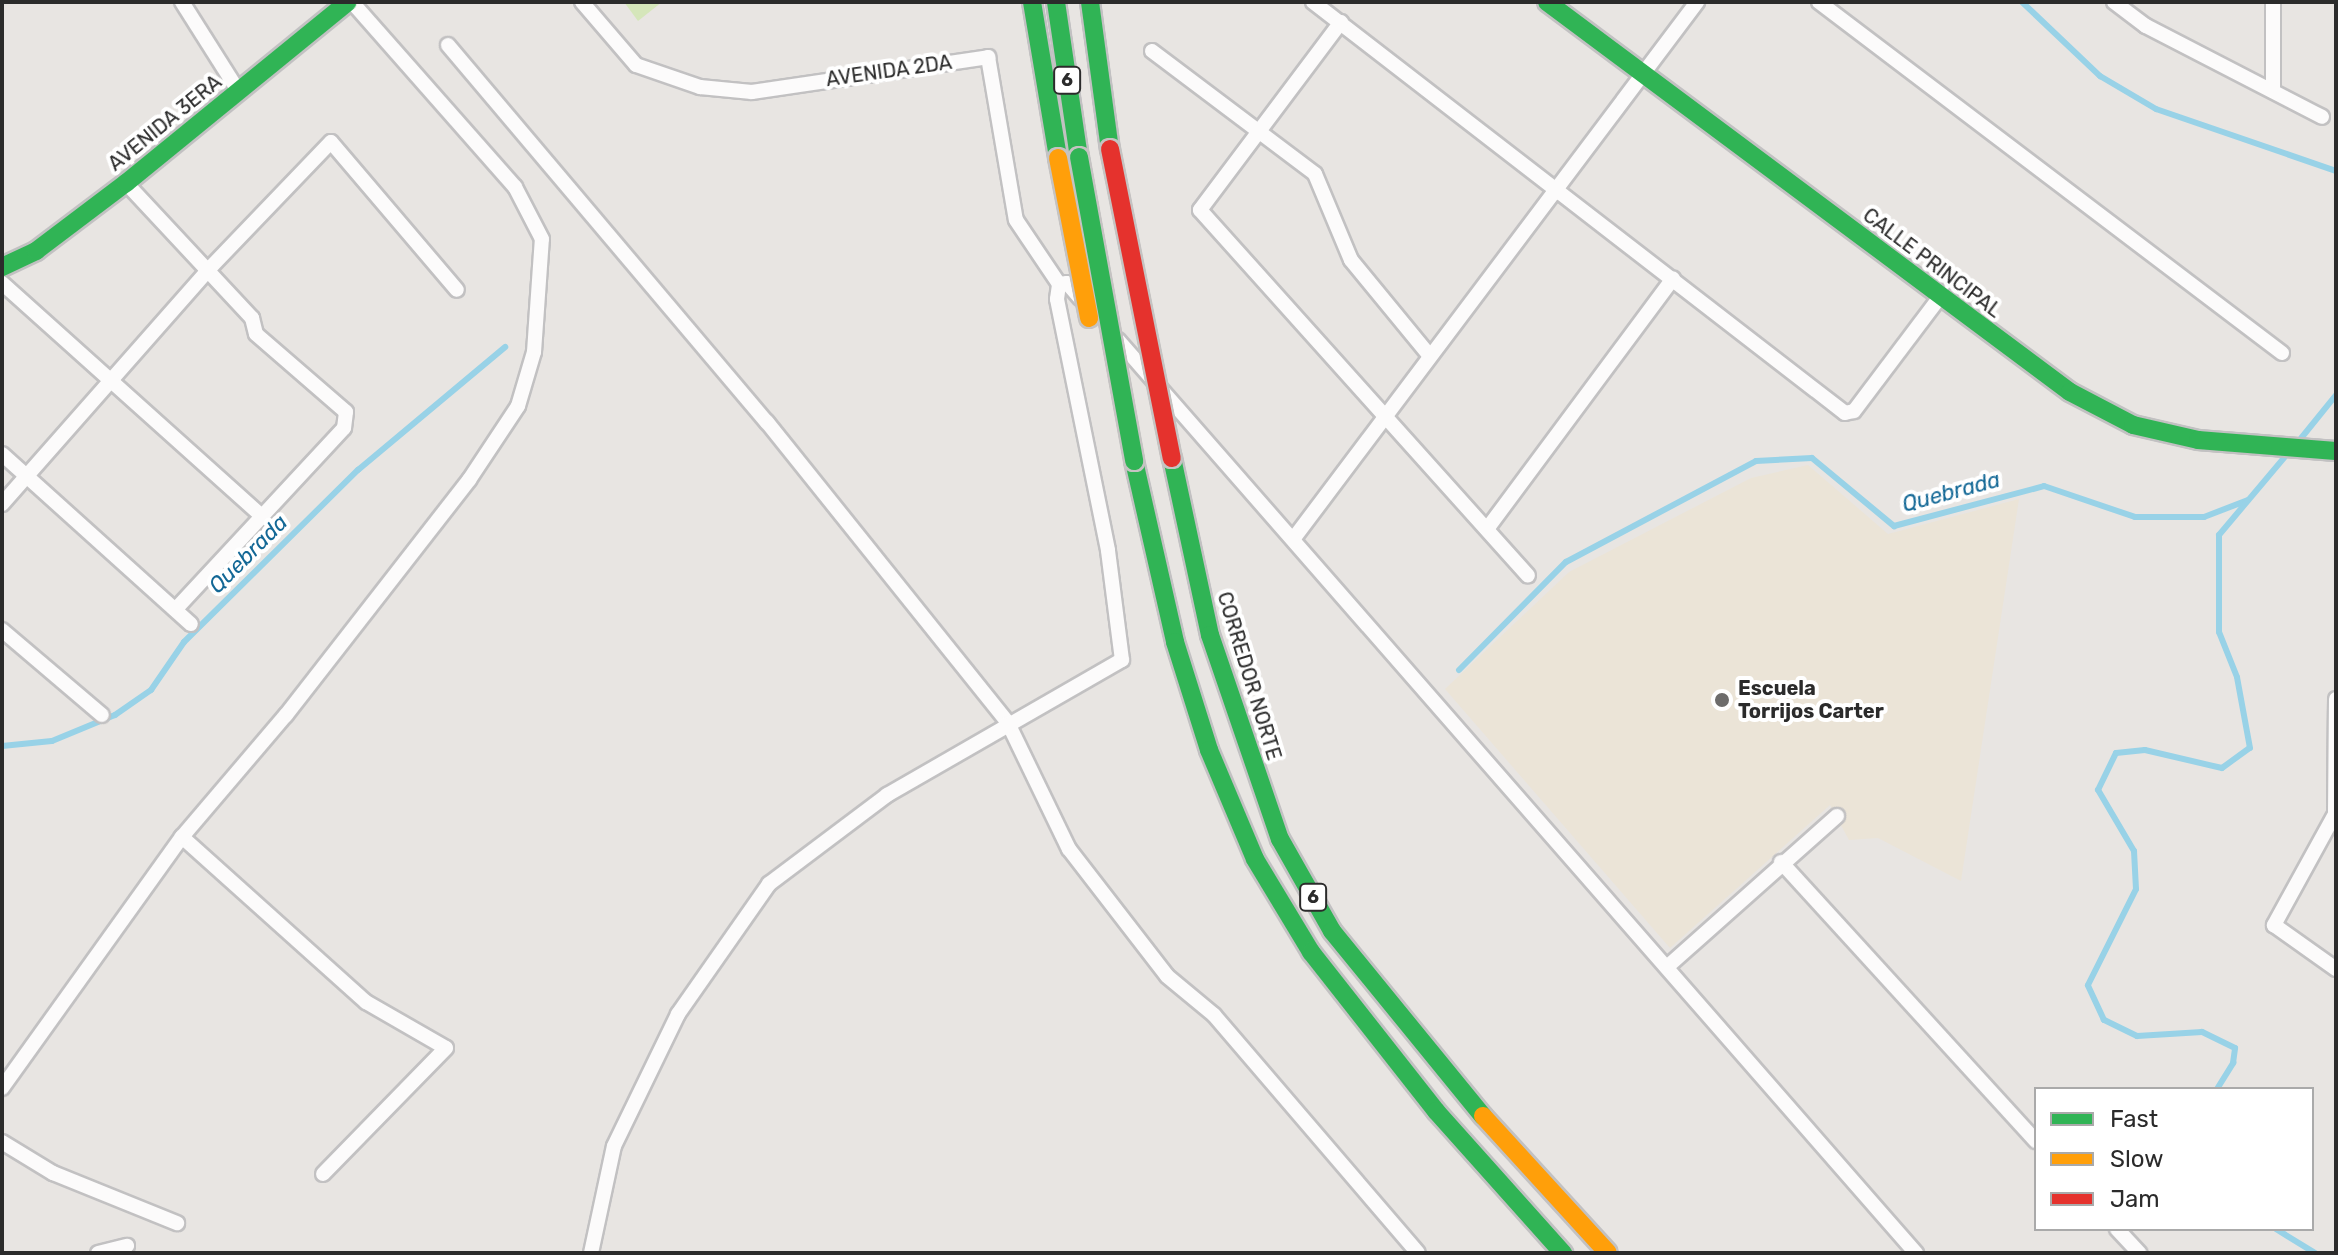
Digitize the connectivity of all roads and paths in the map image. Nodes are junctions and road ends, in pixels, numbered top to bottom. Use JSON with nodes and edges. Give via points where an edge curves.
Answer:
{"nodes":[{"id":1,"x":182,"y":2,"type":"edge"},
{"id":2,"x":350,"y":2,"type":"edge"},
{"id":3,"x":582,"y":2,"type":"edge"},
{"id":4,"x":1032,"y":2,"type":"edge"},
{"id":5,"x":1056,"y":2,"type":"edge"},
{"id":6,"x":1090,"y":2,"type":"edge"},
{"id":7,"x":1313,"y":2,"type":"edge"},
{"id":8,"x":1547,"y":2,"type":"edge"},
{"id":9,"x":1697,"y":2,"type":"edge"},
{"id":10,"x":1819,"y":2,"type":"edge"},
{"id":11,"x":2114,"y":2,"type":"edge"},
{"id":12,"x":2273,"y":2,"type":"edge"},
{"id":13,"x":1341,"y":22,"type":"junction"},
{"id":14,"x":448,"y":45,"type":"dead end"},
{"id":15,"x":1152,"y":51,"type":"dead end"},
{"id":16,"x":1643,"y":75,"type":"junction"},
{"id":17,"x":2273,"y":91,"type":"junction"},
{"id":18,"x":239,"y":92,"type":"junction"},
{"id":19,"x":2322,"y":117,"type":"dead end"},
{"id":20,"x":1259,"y":132,"type":"junction"},
{"id":21,"x":126,"y":183,"type":"junction"},
{"id":22,"x":1557,"y":188,"type":"junction"},
{"id":23,"x":2,"y":267,"type":"edge"},
{"id":24,"x":209,"y":269,"type":"junction"},
{"id":25,"x":1673,"y":279,"type":"junction"},
{"id":26,"x":2,"y":283,"type":"edge"},
{"id":27,"x":1059,"y":284,"type":"junction"},
{"id":28,"x":457,"y":290,"type":"dead end"},
{"id":29,"x":1940,"y":297,"type":"junction"},
{"id":30,"x":2282,"y":353,"type":"dead end"},
{"id":31,"x":1429,"y":355,"type":"junction"},
{"id":32,"x":113,"y":382,"type":"junction"},
{"id":33,"x":1383,"y":418,"type":"junction"},
{"id":34,"x":2336,"y":451,"type":"edge"},
{"id":35,"x":2,"y":454,"type":"edge"},
{"id":36,"x":1125,"y":460,"type":"junction"},
{"id":37,"x":29,"y":477,"type":"junction"},
{"id":38,"x":2,"y":504,"type":"edge"},
{"id":39,"x":263,"y":517,"type":"junction"},
{"id":40,"x":1487,"y":529,"type":"junction"},
{"id":41,"x":1294,"y":538,"type":"junction"},
{"id":42,"x":1528,"y":575,"type":"dead end"},
{"id":43,"x":175,"y":610,"type":"junction"},
{"id":44,"x":191,"y":624,"type":"dead end"},
{"id":45,"x":2,"y":630,"type":"edge"},
{"id":46,"x":2336,"y":699,"type":"edge"},
{"id":47,"x":102,"y":715,"type":"dead end"},
{"id":48,"x":1008,"y":723,"type":"junction"},
{"id":49,"x":2335,"y":814,"type":"edge"},
{"id":50,"x":1837,"y":816,"type":"dead end"},
{"id":51,"x":182,"y":837,"type":"junction"},
{"id":52,"x":1781,"y":862,"type":"junction"},
{"id":53,"x":1668,"y":966,"type":"junction"},
{"id":54,"x":2336,"y":969,"type":"edge"},
{"id":55,"x":2,"y":1088,"type":"edge"},
{"id":56,"x":2034,"y":1139,"type":"edge"},
{"id":57,"x":2,"y":1142,"type":"edge"},
{"id":58,"x":323,"y":1174,"type":"dead end"},
{"id":59,"x":177,"y":1223,"type":"dead end"},
{"id":60,"x":2119,"y":1231,"type":"edge"},
{"id":61,"x":127,"y":1246,"type":"dead end"},
{"id":62,"x":98,"y":1253,"type":"edge"},
{"id":63,"x":591,"y":1253,"type":"edge"},
{"id":64,"x":1418,"y":1253,"type":"edge"},
{"id":65,"x":1563,"y":1253,"type":"edge"},
{"id":66,"x":1608,"y":1253,"type":"edge"},
{"id":67,"x":1916,"y":1253,"type":"edge"},
{"id":68,"x":2139,"y":1253,"type":"edge"}],
"edges":[{"from":1,"to":18,"type":"street"},
{"from":2,"to":18,"type":"main road","name":"AVENIDA 3ERA"},
{"from":2,"to":51,"type":"street","via":[[515,187],[531,215],[542,239],[534,352],[518,406],[469,480],[286,715]]},
{"from":3,"to":27,"type":"street","name":"AVENIDA 2DA","via":[[636,65],[700,87],[752,92],[988,57],[1016,220]]},
{"from":4,"to":36,"type":"main road","bridge":true,"via":[[1058,158]]},
{"from":5,"to":36,"type":"main road","number":"6","bridge":true},
{"from":6,"to":66,"type":"main road","name":"CORREDOR NORTE","number":"6","bridge":true,"via":[[1110,149],[1210,635],[1280,839],[1332,931],[1463,1094]]},
{"from":7,"to":13,"type":"street"},
{"from":8,"to":16,"type":"main road","name":"CALLE PRINCIPAL"},
{"from":9,"to":16,"type":"street"},
{"from":10,"to":30,"type":"street"},
{"from":11,"to":17,"type":"street","via":[[2146,26]]},
{"from":12,"to":17,"type":"street"},
{"from":13,"to":20,"type":"street"},
{"from":13,"to":22,"type":"street"},
{"from":14,"to":48,"type":"street","via":[[767,422]]},
{"from":15,"to":20,"type":"street"},
{"from":16,"to":22,"type":"street"},
{"from":16,"to":29,"type":"main road","name":"CALLE PRINCIPAL"},
{"from":17,"to":19,"type":"street"},
{"from":18,"to":21,"type":"main road","name":"AVENIDA 3ERA"},
{"from":20,"to":31,"type":"street","via":[[1315,174],[1351,260]]},
{"from":20,"to":33,"type":"street","via":[[1200,210]]},
{"from":21,"to":23,"type":"main road","name":"AVENIDA 3ERA","via":[[36,251]]},
{"from":21,"to":24,"type":"street"},
{"from":22,"to":25,"type":"street"},
{"from":22,"to":31,"type":"street"},
{"from":24,"to":28,"type":"street","via":[[331,142]]},
{"from":24,"to":32,"type":"street"},
{"from":24,"to":39,"type":"street","via":[[252,318],[256,334],[346,412],[344,428]]},
{"from":25,"to":29,"type":"street","via":[[1850,413]]},
{"from":25,"to":40,"type":"street"},
{"from":26,"to":32,"type":"street"},
{"from":27,"to":41,"type":"street","via":[[1067,283]]},
{"from":27,"to":48,"type":"street","via":[[1057,299],[1108,550],[1122,660]]},
{"from":29,"to":34,"type":"main road","name":"CALLE PRINCIPAL","via":[[2070,392],[2133,425],[2198,440]]},
{"from":31,"to":33,"type":"street"},
{"from":32,"to":37,"type":"street"},
{"from":32,"to":39,"type":"street"},
{"from":33,"to":40,"type":"street"},
{"from":33,"to":41,"type":"street"},
{"from":35,"to":37,"type":"street"},
{"from":36,"to":65,"type":"main road","number":"6","via":[[1209,750],[1255,859],[1330,976],[1436,1111]]},
{"from":37,"to":38,"type":"street"},
{"from":37,"to":43,"type":"street"},
{"from":39,"to":43,"type":"street"},
{"from":40,"to":42,"type":"street"},
{"from":41,"to":53,"type":"street"},
{"from":43,"to":44,"type":"street"},
{"from":45,"to":47,"type":"street"},
{"from":46,"to":49,"type":"street"},
{"from":48,"to":63,"type":"street","via":[[887,795],[769,884],[678,1014],[620,1133]]},
{"from":48,"to":64,"type":"street","via":[[1069,849],[1167,976],[1214,1015]]},
{"from":49,"to":54,"type":"street","via":[[2274,925]]},
{"from":50,"to":52,"type":"street"},
{"from":51,"to":55,"type":"street"},
{"from":51,"to":58,"type":"street","via":[[366,1002],[446,1048]]},
{"from":52,"to":53,"type":"street"},
{"from":52,"to":56,"type":"street"},
{"from":53,"to":67,"type":"street"},
{"from":57,"to":59,"type":"street","via":[[53,1173]]},
{"from":60,"to":68,"type":"street"},
{"from":61,"to":62,"type":"street"}]}
